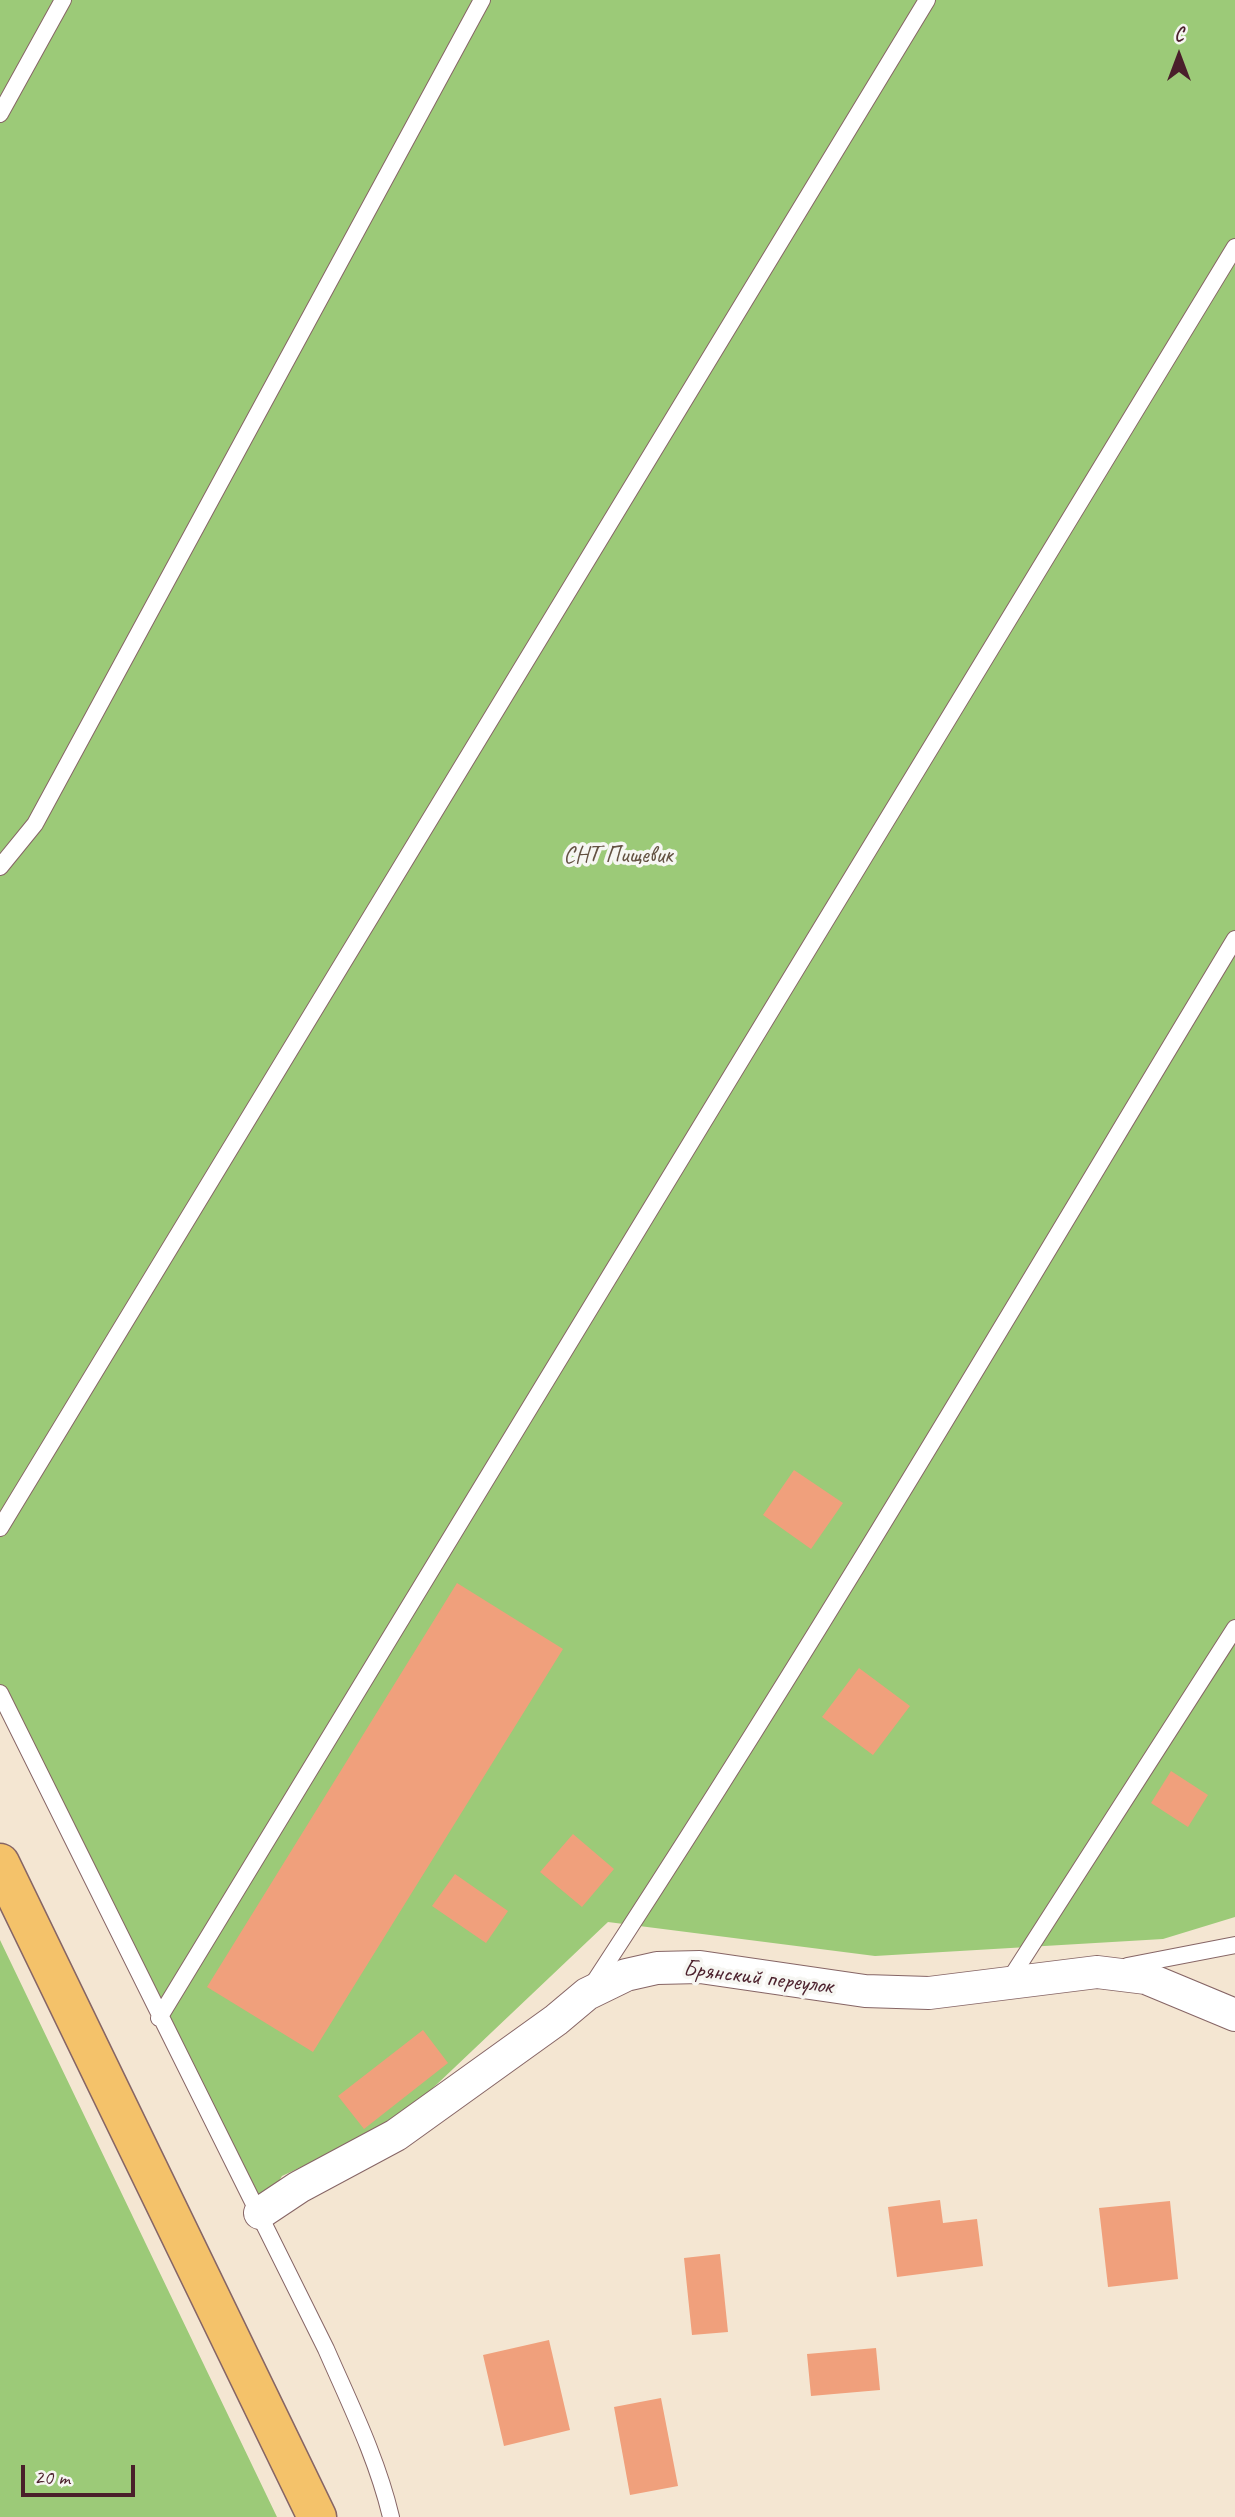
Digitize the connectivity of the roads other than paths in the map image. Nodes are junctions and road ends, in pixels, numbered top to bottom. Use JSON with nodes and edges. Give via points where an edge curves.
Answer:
{"nodes":[{"id":1,"x":63,"y":0,"type":"edge"},
{"id":2,"x":482,"y":0,"type":"edge"},
{"id":3,"x":927,"y":0,"type":"edge"},
{"id":4,"x":0,"y":114,"type":"edge"},
{"id":5,"x":1235,"y":247,"type":"edge"},
{"id":6,"x":0,"y":867,"type":"edge"},
{"id":7,"x":1235,"y":939,"type":"edge"},
{"id":8,"x":0,"y":1528,"type":"edge"},
{"id":9,"x":1235,"y":1628,"type":"edge"},
{"id":10,"x":0,"y":1693,"type":"edge"},
{"id":11,"x":0,"y":1863,"type":"edge"},
{"id":12,"x":1235,"y":1945,"type":"edge"},
{"id":13,"x":1097,"y":1972,"type":"junction"},
{"id":14,"x":1008,"y":1982,"type":"junction"},
{"id":15,"x":587,"y":1994,"type":"junction"},
{"id":16,"x":1235,"y":2015,"type":"edge"},
{"id":17,"x":159,"y":2018,"type":"junction"},
{"id":18,"x":260,"y":2213,"type":"junction"},
{"id":19,"x":317,"y":2517,"type":"edge"},
{"id":20,"x":391,"y":2517,"type":"edge"}],
"edges":[{"from":1,"to":4,"type":"lane"},
{"from":2,"to":6,"type":"lane","via":[[35,824]]},
{"from":3,"to":8,"type":"lane"},
{"from":5,"to":17,"type":"lane"},
{"from":7,"to":15,"type":"lane","via":[[933,1441]]},
{"from":9,"to":14,"type":"lane"},
{"from":10,"to":17,"type":"lane"},
{"from":11,"to":19,"type":"highway"},
{"from":12,"to":13,"type":"lane"},
{"from":13,"to":14,"type":"street","name":"Брянский переулок"},
{"from":13,"to":16,"type":"street","name":"Брянский переулок","via":[[1146,1978]]},
{"from":14,"to":15,"type":"street","name":"Брянский переулок","via":[[929,1993],[865,1991],[701,1967],[657,1968],[626,1975]]},
{"from":15,"to":18,"type":"street","name":"Брянский переулок","via":[[396,2135]]},
{"from":17,"to":18,"type":"lane"},
{"from":18,"to":20,"type":"lane","via":[[368,2444]]}]}
